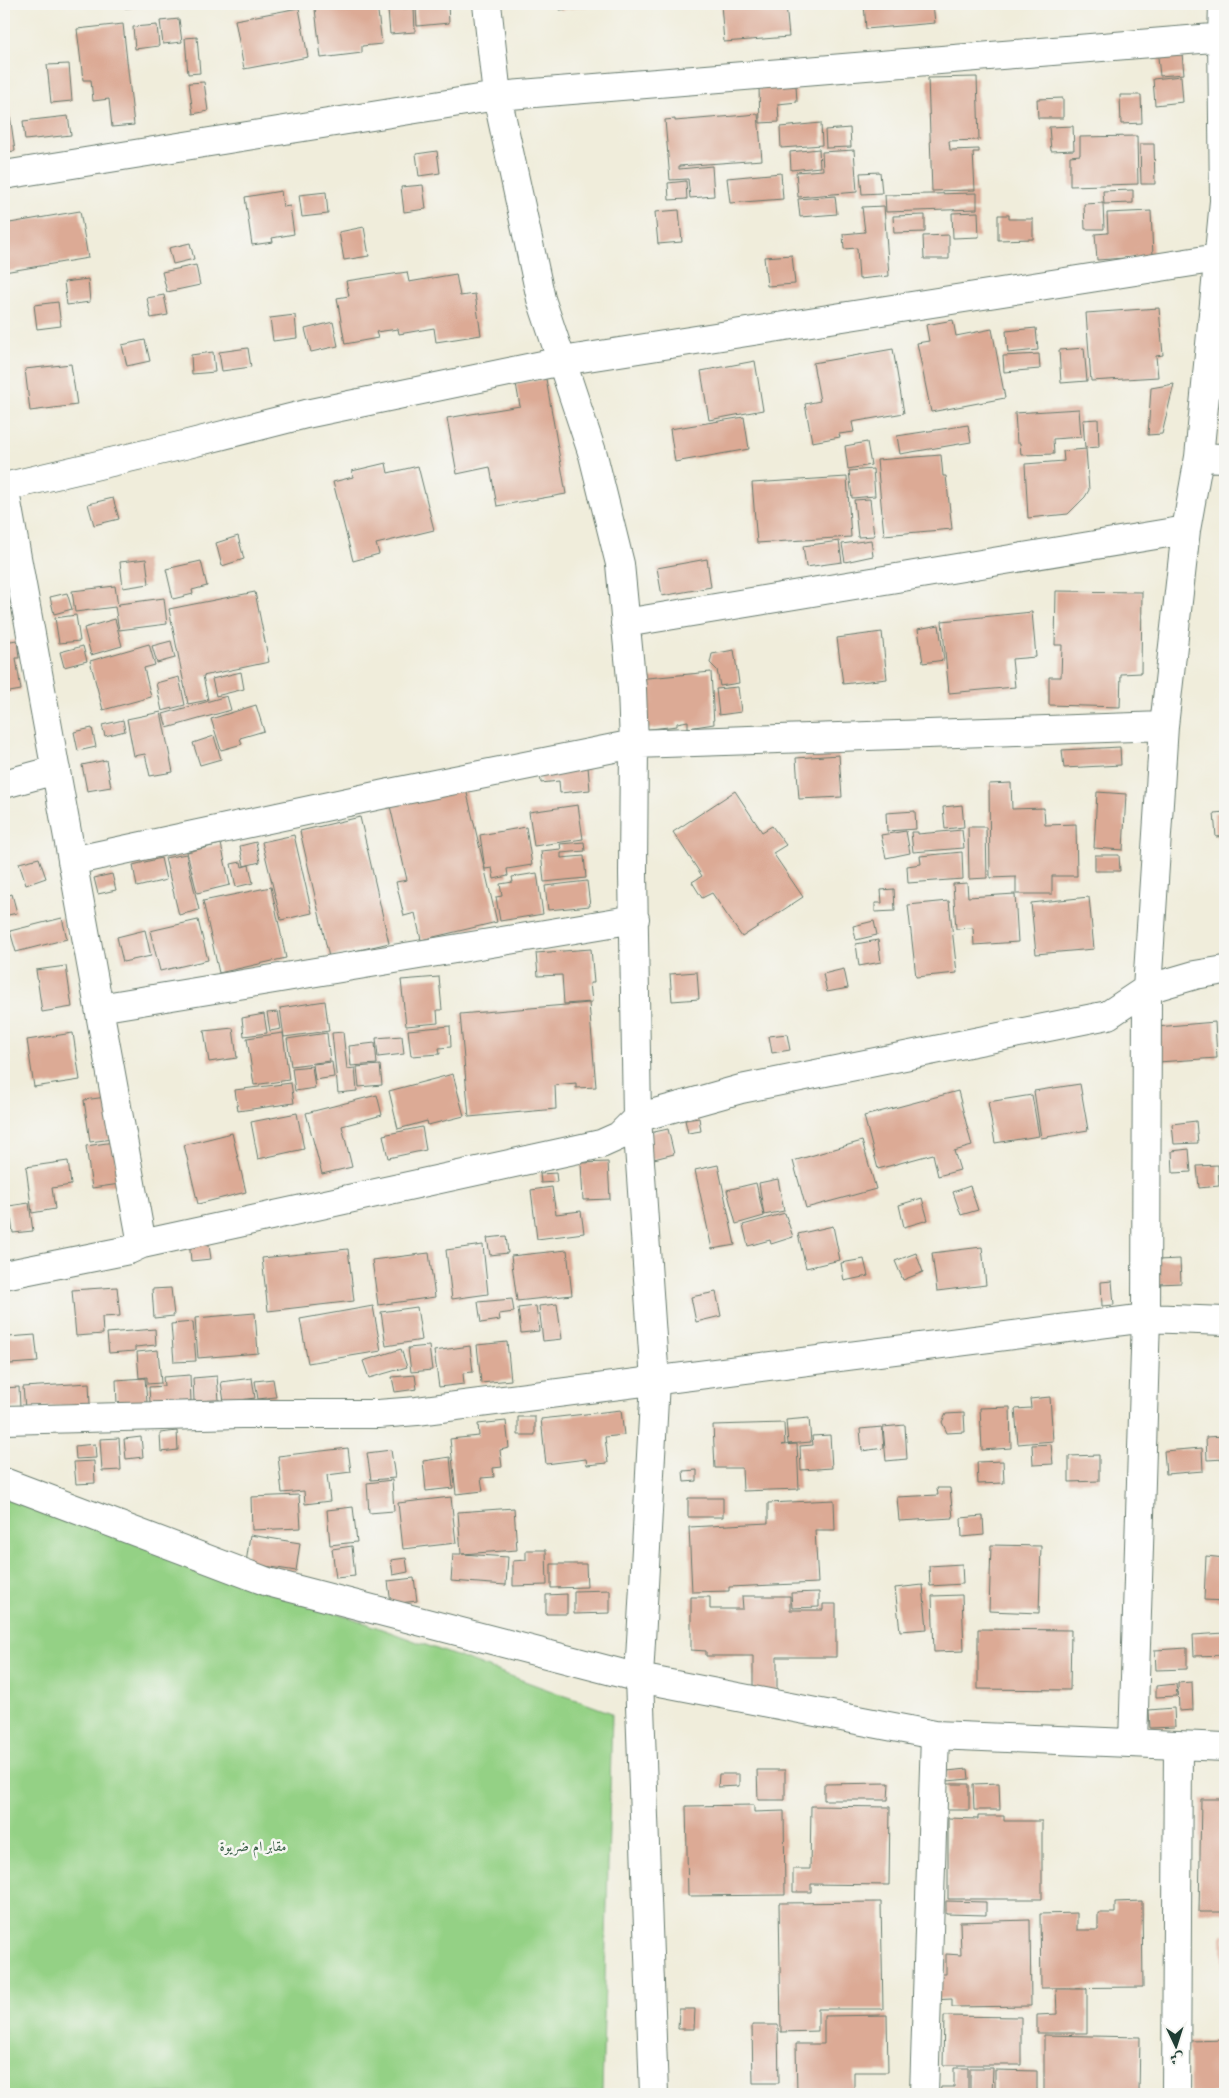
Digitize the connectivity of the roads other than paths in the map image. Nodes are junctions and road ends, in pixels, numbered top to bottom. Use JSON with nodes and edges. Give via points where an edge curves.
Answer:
{"nodes":[{"id":1,"x":487,"y":4,"type":"edge"},
{"id":2,"x":1223,"y":4,"type":"edge"},
{"id":3,"x":1223,"y":37,"type":"edge"},
{"id":4,"x":497,"y":96,"type":"junction"},
{"id":5,"x":4,"y":175,"type":"edge"},
{"id":6,"x":1225,"y":201,"type":"edge"},
{"id":7,"x":1218,"y":258,"type":"junction"},
{"id":8,"x":562,"y":361,"type":"junction"},
{"id":9,"x":1198,"y":456,"type":"junction"},
{"id":10,"x":1225,"y":458,"type":"edge"},
{"id":11,"x":4,"y":486,"type":"edge"},
{"id":12,"x":1186,"y":530,"type":"junction"},
{"id":13,"x":625,"y":623,"type":"junction"},
{"id":14,"x":1164,"y":726,"type":"junction"},
{"id":15,"x":634,"y":744,"type":"junction"},
{"id":16,"x":56,"y":770,"type":"junction"},
{"id":17,"x":4,"y":784,"type":"edge"},
{"id":18,"x":72,"y":862,"type":"junction"},
{"id":19,"x":635,"y":919,"type":"junction"},
{"id":20,"x":1225,"y":970,"type":"edge"},
{"id":21,"x":1147,"y":989,"type":"junction"},
{"id":22,"x":99,"y":1008,"type":"junction"},
{"id":23,"x":637,"y":1118,"type":"junction"},
{"id":24,"x":142,"y":1244,"type":"junction"},
{"id":25,"x":4,"y":1275,"type":"edge"},
{"id":26,"x":1146,"y":1318,"type":"junction"},
{"id":27,"x":1225,"y":1321,"type":"edge"},
{"id":28,"x":655,"y":1381,"type":"junction"},
{"id":29,"x":4,"y":1420,"type":"edge"},
{"id":30,"x":4,"y":1482,"type":"edge"},
{"id":31,"x":639,"y":1678,"type":"junction"},
{"id":32,"x":935,"y":1735,"type":"junction"},
{"id":33,"x":1133,"y":1743,"type":"junction"},
{"id":34,"x":1178,"y":1745,"type":"junction"},
{"id":35,"x":1225,"y":1747,"type":"edge"},
{"id":36,"x":654,"y":2094,"type":"edge"},
{"id":37,"x":924,"y":2094,"type":"edge"},
{"id":38,"x":1176,"y":2094,"type":"edge"}],
"edges":[{"from":1,"to":4,"type":"street"},
{"from":2,"to":3,"type":"street"},
{"from":3,"to":4,"type":"street"},
{"from":3,"to":6,"type":"street"},
{"from":4,"to":5,"type":"street"},
{"from":4,"to":8,"type":"street","via":[[541,299]]},
{"from":6,"to":7,"type":"street"},
{"from":7,"to":8,"type":"street"},
{"from":7,"to":9,"type":"street"},
{"from":8,"to":11,"type":"street","via":[[306,414]]},
{"from":8,"to":13,"type":"street","via":[[593,455],[620,564]]},
{"from":9,"to":10,"type":"street"},
{"from":9,"to":12,"type":"street"},
{"from":11,"to":16,"type":"street"},
{"from":12,"to":13,"type":"street"},
{"from":12,"to":14,"type":"street"},
{"from":13,"to":15,"type":"street"},
{"from":14,"to":15,"type":"street"},
{"from":14,"to":21,"type":"street"},
{"from":15,"to":18,"type":"street"},
{"from":15,"to":19,"type":"street"},
{"from":16,"to":17,"type":"street"},
{"from":16,"to":18,"type":"street"},
{"from":18,"to":22,"type":"street"},
{"from":19,"to":22,"type":"street"},
{"from":19,"to":23,"type":"street"},
{"from":20,"to":21,"type":"street"},
{"from":21,"to":23,"type":"street","via":[[1108,1015],[741,1088]]},
{"from":21,"to":26,"type":"street"},
{"from":22,"to":24,"type":"street"},
{"from":23,"to":24,"type":"street","via":[[619,1136],[601,1144]]},
{"from":23,"to":28,"type":"street"},
{"from":24,"to":25,"type":"street","via":[[129,1250]]},
{"from":26,"to":27,"type":"street"},
{"from":26,"to":28,"type":"street"},
{"from":26,"to":33,"type":"street"},
{"from":28,"to":29,"type":"street","via":[[378,1414]]},
{"from":28,"to":31,"type":"street"},
{"from":30,"to":31,"type":"street","via":[[268,1582]]},
{"from":31,"to":32,"type":"street"},
{"from":31,"to":36,"type":"street"},
{"from":32,"to":33,"type":"street"},
{"from":32,"to":37,"type":"street"},
{"from":33,"to":34,"type":"street"},
{"from":34,"to":35,"type":"street"},
{"from":34,"to":38,"type":"street"}]}
